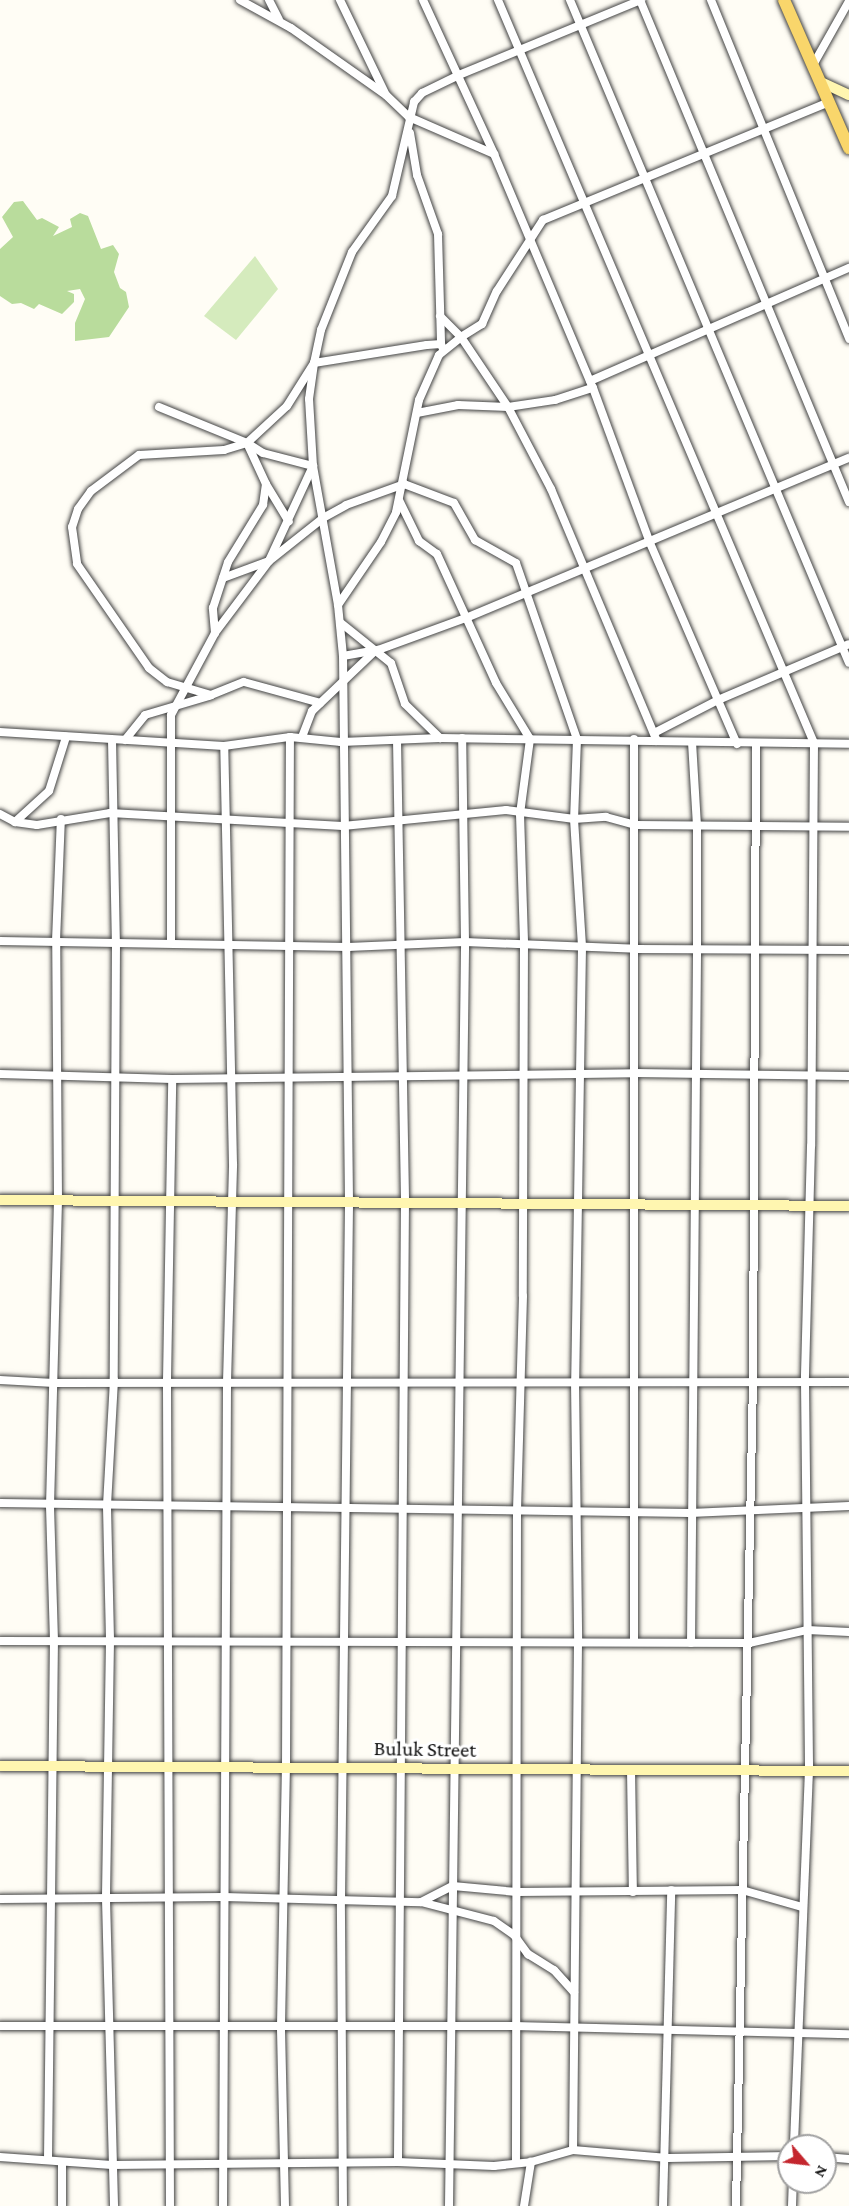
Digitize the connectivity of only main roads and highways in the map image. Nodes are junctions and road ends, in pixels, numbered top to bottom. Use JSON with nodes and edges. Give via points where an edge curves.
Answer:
{"nodes":[{"id":1,"x":784,"y":0,"type":"edge"},
{"id":2,"x":849,"y":148,"type":"edge"}],
"edges":[{"from":1,"to":2,"type":"main road"}]}
